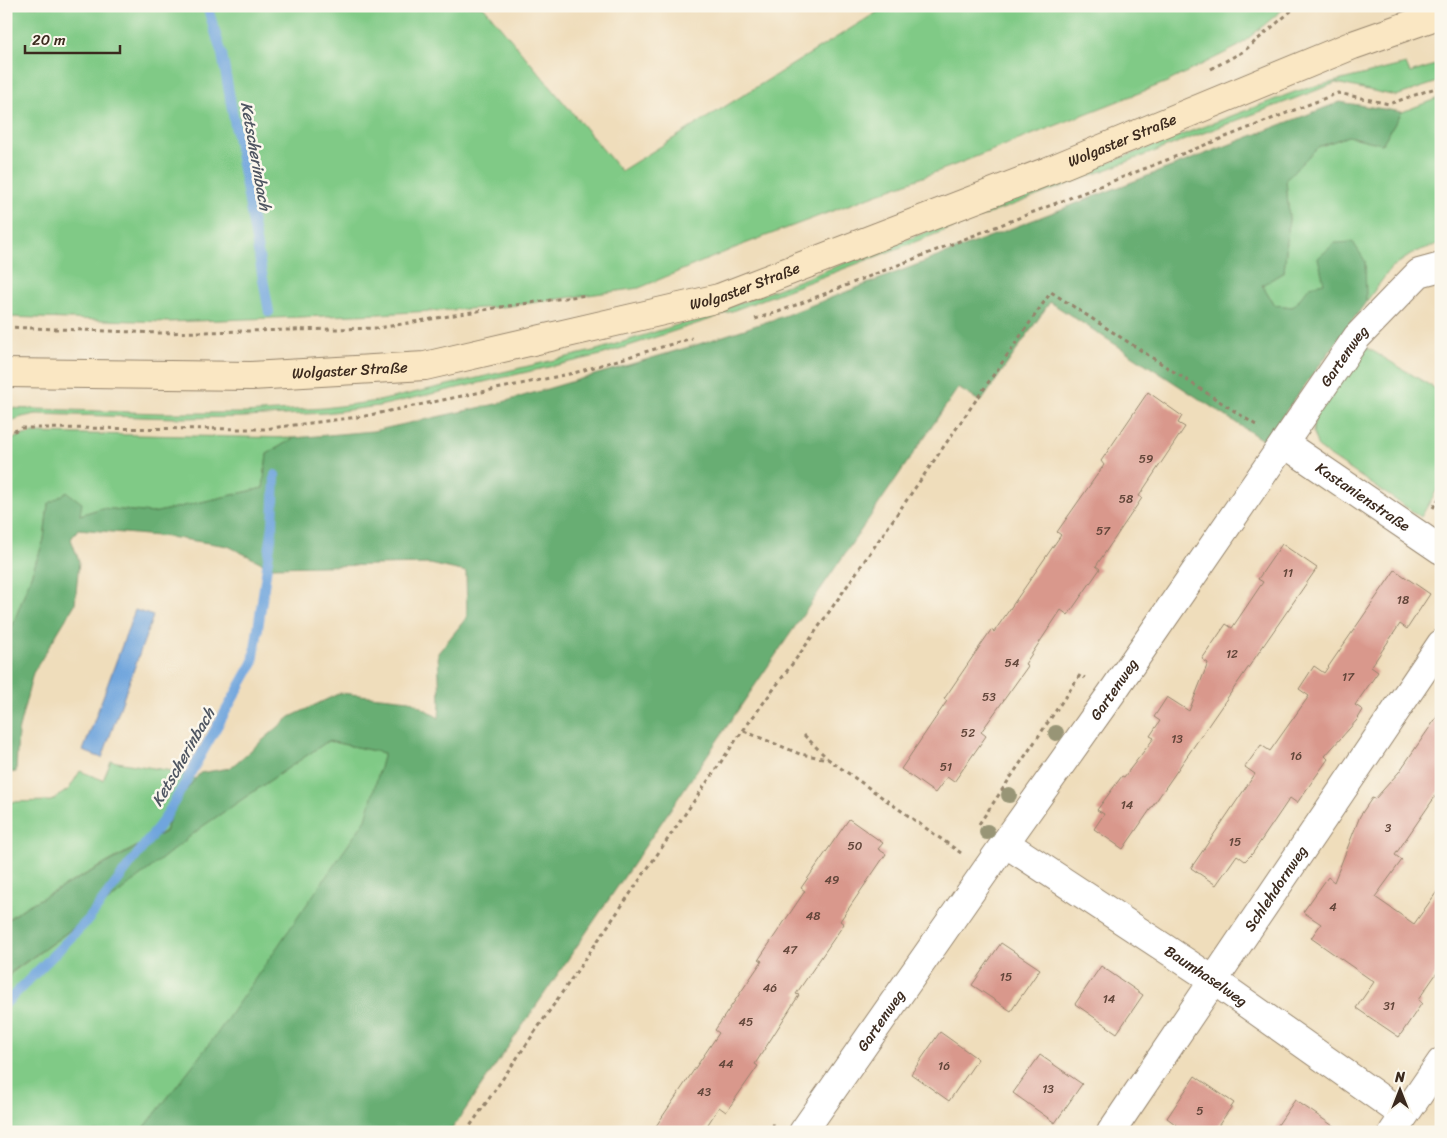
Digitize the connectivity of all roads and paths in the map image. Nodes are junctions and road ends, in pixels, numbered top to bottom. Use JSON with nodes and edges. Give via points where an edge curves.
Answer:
{"nodes":[{"id":1,"x":1297,"y":6,"type":"edge"},
{"id":2,"x":1441,"y":14,"type":"edge"},
{"id":3,"x":1210,"y":69,"type":"dead end"},
{"id":4,"x":1441,"y":267,"type":"edge"},
{"id":5,"x":589,"y":295,"type":"dead end"},
{"id":6,"x":6,"y":327,"type":"edge"},
{"id":7,"x":6,"y":373,"type":"edge"},
{"id":8,"x":1285,"y":444,"type":"junction"},
{"id":9,"x":1441,"y":550,"type":"edge"},
{"id":10,"x":1441,"y":644,"type":"edge"},
{"id":11,"x":744,"y":731,"type":"junction"},
{"id":12,"x":804,"y":735,"type":"dead end"},
{"id":13,"x":828,"y":759,"type":"junction"},
{"id":14,"x":1005,"y":843,"type":"junction"},
{"id":15,"x":985,"y":871,"type":"junction"},
{"id":16,"x":1213,"y":980,"type":"junction"},
{"id":17,"x":1441,"y":1062,"type":"edge"},
{"id":18,"x":1398,"y":1124,"type":"edge"},
{"id":19,"x":466,"y":1132,"type":"edge"},
{"id":20,"x":803,"y":1132,"type":"edge"},
{"id":21,"x":1110,"y":1132,"type":"edge"}],
"edges":[{"from":1,"to":3,"type":"path","via":[[1244,51]]},
{"from":2,"to":7,"type":"main road","name":"Wolgaster Straße","via":[[1353,45],[1048,171],[719,298],[425,366],[251,376]]},
{"from":4,"to":8,"type":"street","name":"Gartenweg","via":[[1419,273],[1357,337]]},
{"from":5,"to":6,"type":"path","via":[[379,328],[159,333]]},
{"from":8,"to":9,"type":"street","name":"Kastanienstraße"},
{"from":8,"to":11,"type":"path","via":[[1051,292]]},
{"from":8,"to":14,"type":"street","name":"Gartenweg"},
{"from":10,"to":16,"type":"street","name":"Schlehdornweg"},
{"from":11,"to":13,"type":"path","via":[[800,754]]},
{"from":11,"to":19,"type":"path"},
{"from":12,"to":13,"type":"path"},
{"from":13,"to":15,"type":"path"},
{"from":14,"to":15,"type":"street","name":"Gartenweg"},
{"from":14,"to":16,"type":"street","name":"Baumhaselweg"},
{"from":15,"to":20,"type":"street","name":"Gartenweg"},
{"from":16,"to":18,"type":"street","name":"Baumhaselweg"},
{"from":16,"to":21,"type":"street","name":"Schlehdornweg"},
{"from":17,"to":18,"type":"street"}]}
